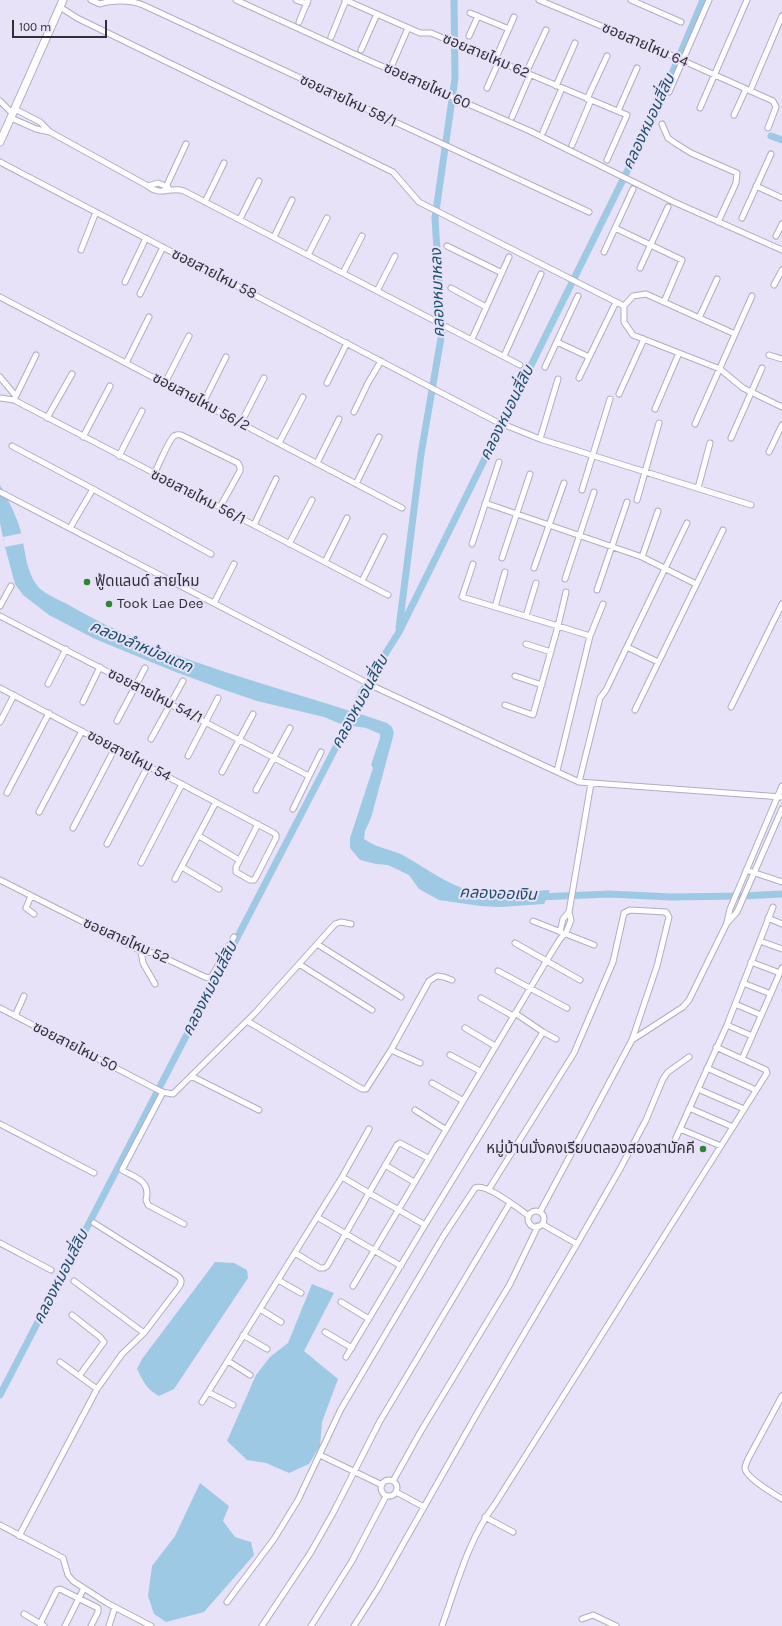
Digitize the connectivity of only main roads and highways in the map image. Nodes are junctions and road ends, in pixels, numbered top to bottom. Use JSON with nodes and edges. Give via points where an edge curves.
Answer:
{"nodes":[{"id":1,"x":61,"y":4,"type":"edge"},
{"id":2,"x":3,"y":126,"type":"edge"},
{"id":3,"x":0,"y":140,"type":"edge"}],
"edges":[{"from":1,"to":2,"type":"main road","via":[[13,114]]},
{"from":2,"to":3,"type":"main road"}]}
